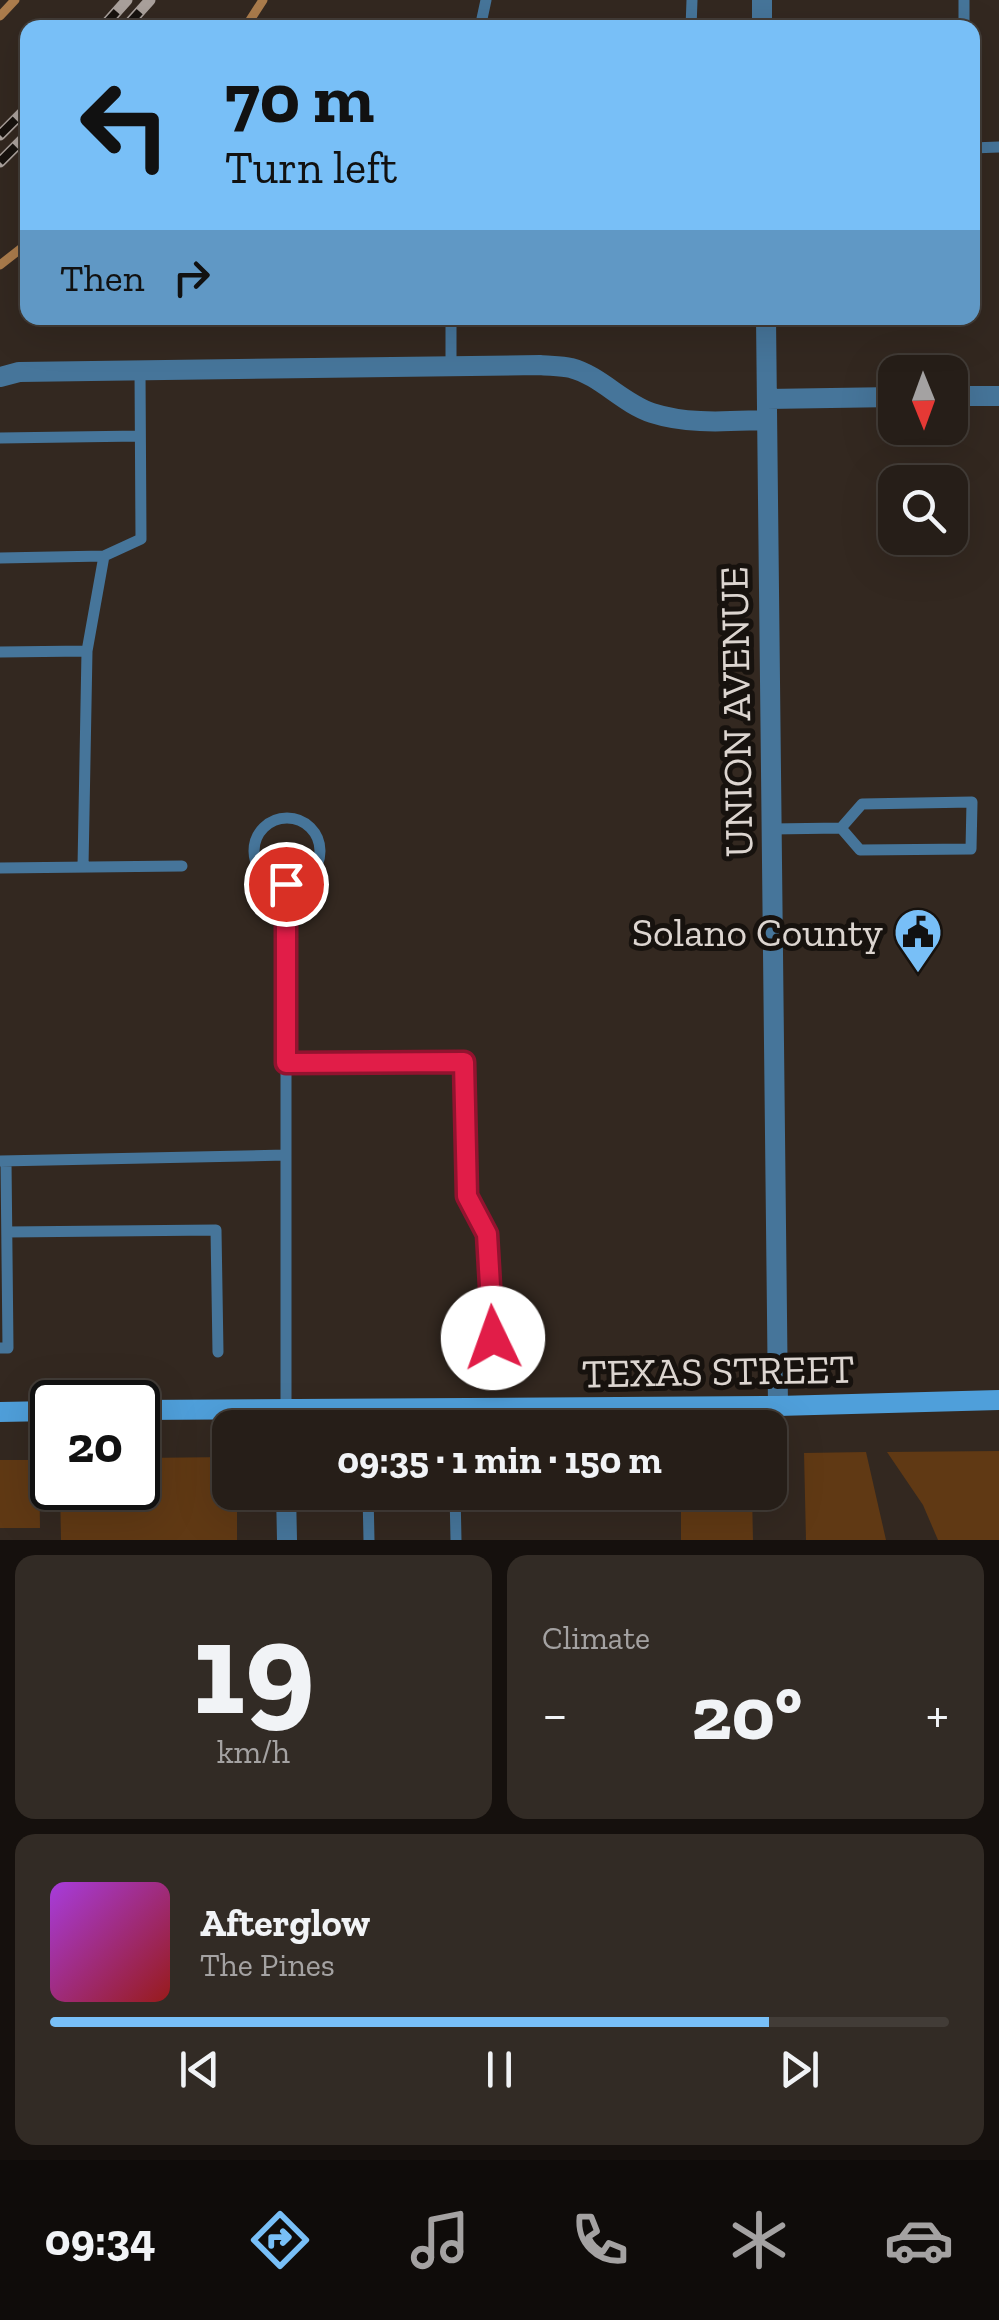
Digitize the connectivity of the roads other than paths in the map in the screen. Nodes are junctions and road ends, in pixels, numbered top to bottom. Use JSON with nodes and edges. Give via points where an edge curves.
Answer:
{"nodes":[{"id":1,"x":452,"y":325,"type":"edge"},
{"id":2,"x":766,"y":325,"type":"edge"},
{"id":3,"x":451,"y":366,"type":"junction"},
{"id":4,"x":140,"y":371,"type":"junction"},
{"id":5,"x":0,"y":377,"type":"edge"},
{"id":6,"x":968,"y":396,"type":"edge"},
{"id":7,"x":999,"y":396,"type":"edge"},
{"id":8,"x":878,"y":397,"type":"edge"},
{"id":9,"x":767,"y":398,"type":"junction"},
{"id":10,"x":768,"y":420,"type":"junction"},
{"id":11,"x":140,"y":436,"type":"junction"},
{"id":12,"x":0,"y":438,"type":"edge"},
{"id":13,"x":104,"y":556,"type":"junction"},
{"id":14,"x":0,"y":558,"type":"edge"},
{"id":15,"x":87,"y":651,"type":"junction"},
{"id":16,"x":0,"y":652,"type":"edge"},
{"id":17,"x":841,"y":828,"type":"junction"},
{"id":18,"x":772,"y":829,"type":"junction"},
{"id":19,"x":182,"y":866,"type":"dead end"},
{"id":20,"x":83,"y":867,"type":"junction"},
{"id":21,"x":0,"y":868,"type":"edge"},
{"id":22,"x":286,"y":884,"type":"junction"},
{"id":23,"x":286,"y":1063,"type":"junction"},
{"id":24,"x":286,"y":1155,"type":"junction"},
{"id":25,"x":3,"y":1161,"type":"edge"},
{"id":26,"x":7,"y":1232,"type":"junction"},
{"id":27,"x":493,"y":1338,"type":"dead end"},
{"id":28,"x":0,"y":1348,"type":"edge"},
{"id":29,"x":218,"y":1352,"type":"dead end"},
{"id":30,"x":999,"y":1400,"type":"edge"},
{"id":31,"x":778,"y":1406,"type":"junction"},
{"id":32,"x":286,"y":1410,"type":"edge"},
{"id":33,"x":614,"y":1410,"type":"edge"},
{"id":34,"x":160,"y":1411,"type":"edge"},
{"id":35,"x":0,"y":1412,"type":"edge"},
{"id":36,"x":30,"y":1412,"type":"edge"},
{"id":37,"x":212,"y":1414,"type":"edge"},
{"id":38,"x":286,"y":1510,"type":"edge"},
{"id":39,"x":368,"y":1510,"type":"edge"},
{"id":40,"x":455,"y":1510,"type":"edge"},
{"id":41,"x":286,"y":1540,"type":"edge"},
{"id":42,"x":369,"y":1540,"type":"edge"},
{"id":43,"x":456,"y":1540,"type":"edge"}],
"edges":[{"from":1,"to":3,"type":"lane"},
{"from":2,"to":9,"type":"street","name":"UNION AVENUE"},
{"from":3,"to":4,"type":"street"},
{"from":3,"to":10,"type":"street","via":[[572,368],[653,413],[691,421]]},
{"from":4,"to":5,"type":"street"},
{"from":4,"to":11,"type":"lane"},
{"from":6,"to":7,"type":"street"},
{"from":8,"to":9,"type":"street"},
{"from":9,"to":10,"type":"street","name":"UNION AVENUE"},
{"from":10,"to":18,"type":"street","name":"UNION AVENUE"},
{"from":11,"to":12,"type":"lane"},
{"from":11,"to":13,"type":"lane","via":[[141,539]]},
{"from":13,"to":14,"type":"lane"},
{"from":13,"to":15,"type":"lane"},
{"from":15,"to":16,"type":"lane"},
{"from":15,"to":20,"type":"lane"},
{"from":17,"to":17,"type":"lane","via":[[860,850],[970,849],[972,802],[862,804]]},
{"from":17,"to":18,"type":"lane"},
{"from":18,"to":31,"type":"street","name":"UNION AVENUE"},
{"from":19,"to":20,"type":"lane"},
{"from":20,"to":21,"type":"lane"},
{"from":22,"to":22,"type":"lane","via":[[308,877],[320,857],[316,834],[294,818],[267,824],[254,848],[262,872]]},
{"from":22,"to":23,"type":"lane"},
{"from":23,"to":24,"type":"lane"},
{"from":23,"to":27,"type":"lane","via":[[464,1062],[467,1196],[487,1234]]},
{"from":24,"to":25,"type":"lane"},
{"from":24,"to":32,"type":"lane"},
{"from":25,"to":26,"type":"lane"},
{"from":26,"to":28,"type":"lane","via":[[8,1348]]},
{"from":26,"to":29,"type":"lane","via":[[216,1230]]},
{"from":30,"to":31,"type":"main road","name":"TEXAS STREET"},
{"from":31,"to":33,"type":"main road","name":"TEXAS STREET"},
{"from":34,"to":37,"type":"main road","name":"TEXAS STREET"},
{"from":35,"to":36,"type":"main road"},
{"from":38,"to":41,"type":"street"},
{"from":39,"to":42,"type":"lane"},
{"from":40,"to":43,"type":"lane"}]}
